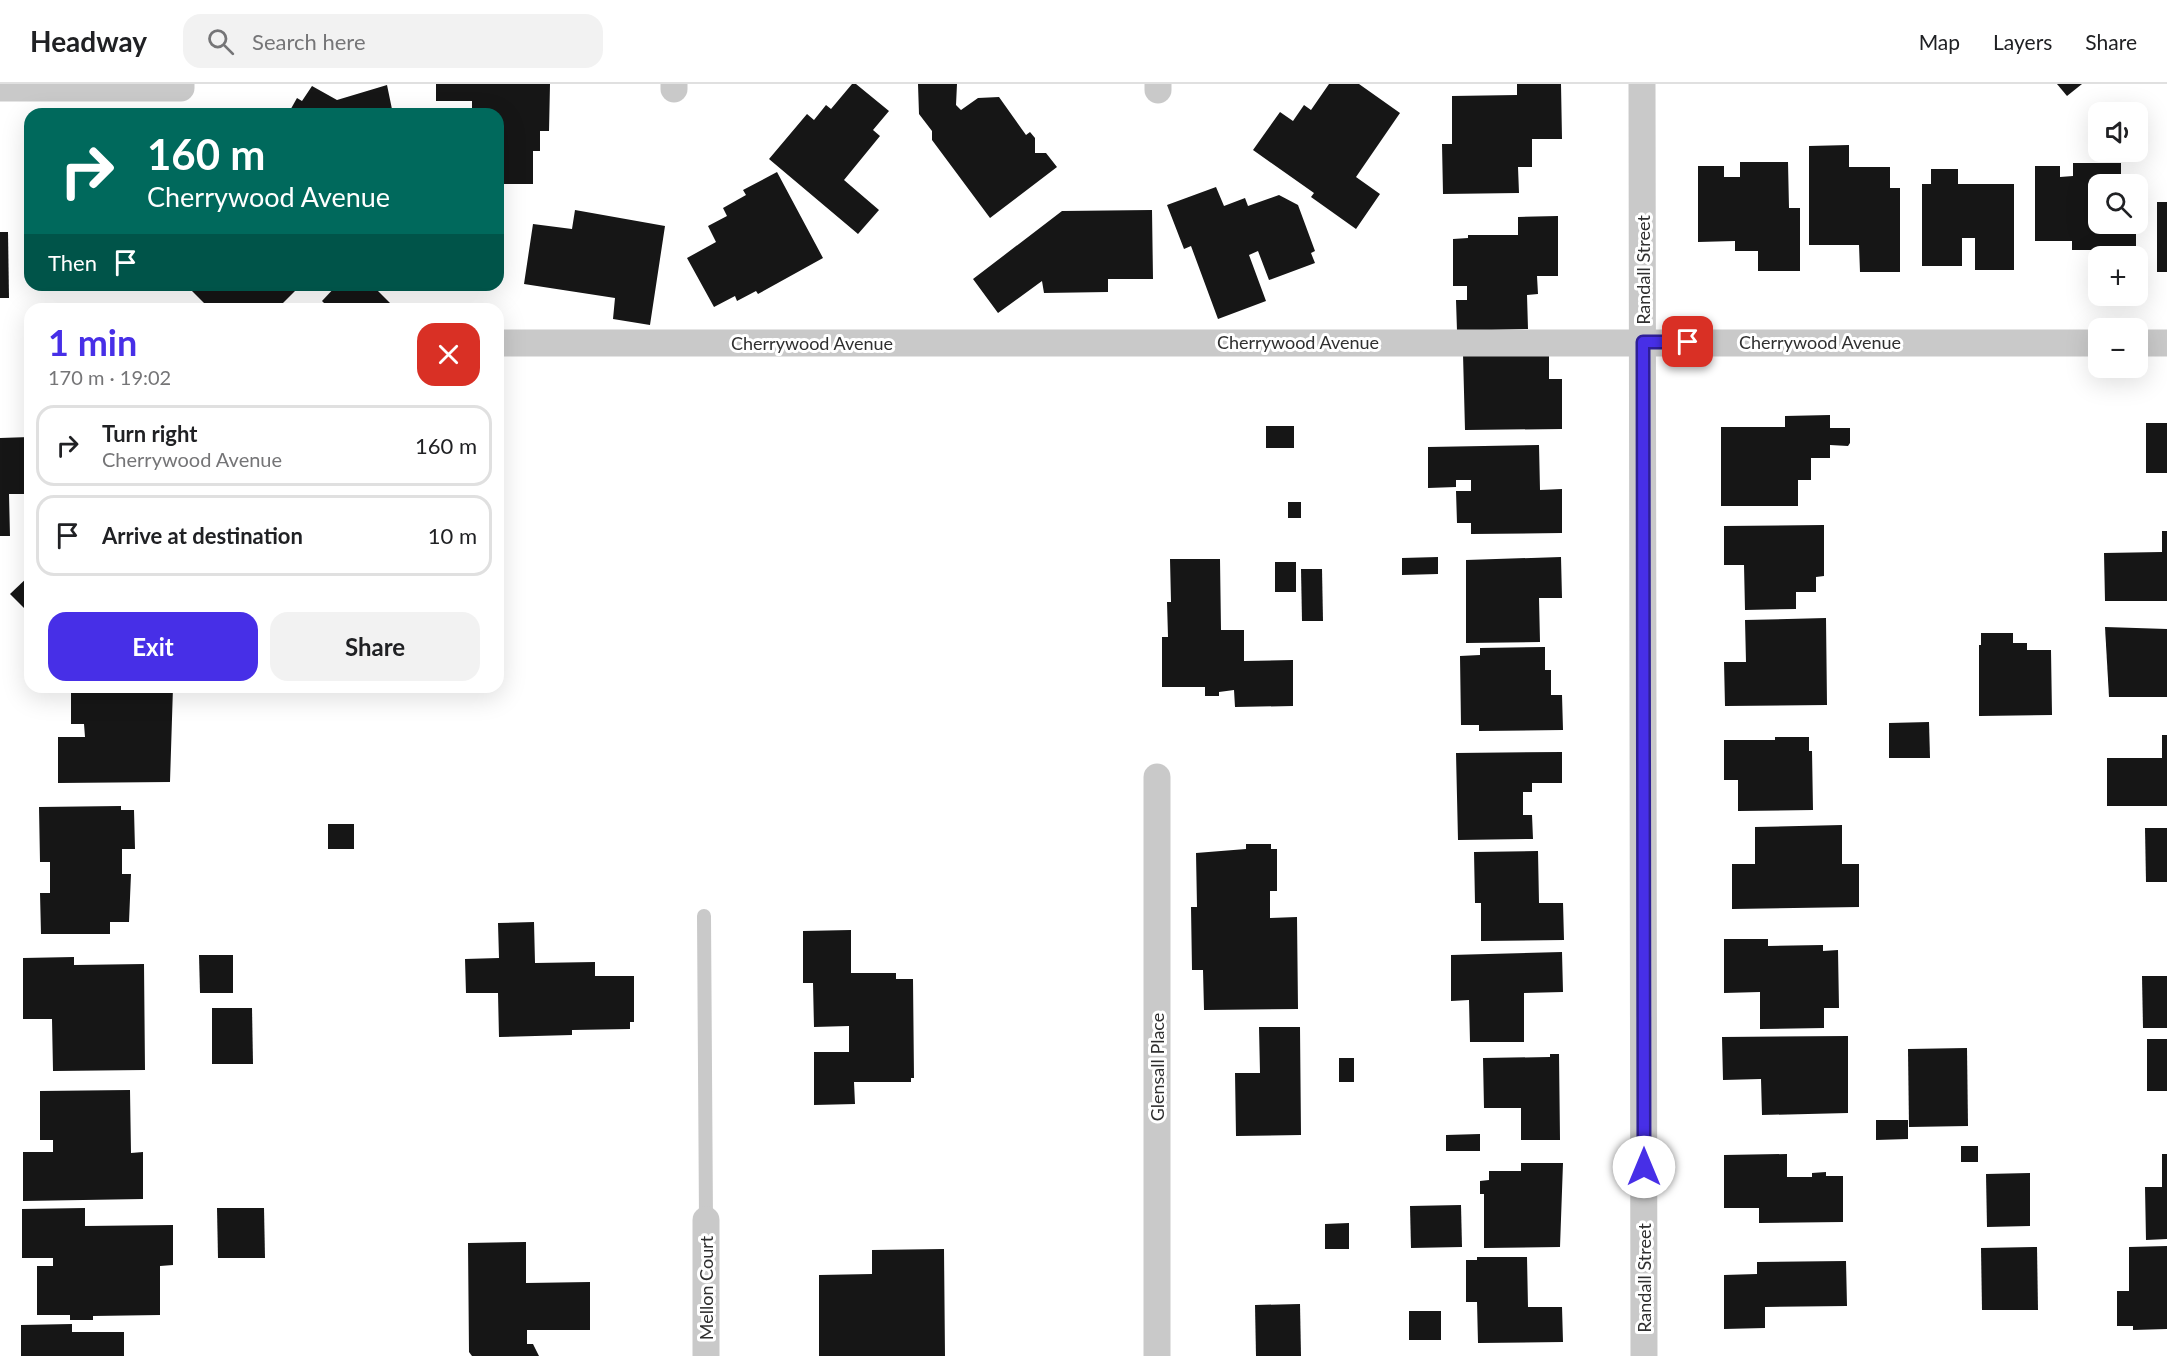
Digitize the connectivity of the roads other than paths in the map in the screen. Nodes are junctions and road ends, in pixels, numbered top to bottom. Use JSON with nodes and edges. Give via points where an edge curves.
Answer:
{"nodes":[{"id":1,"x":1642,"y":84,"type":"edge"},
{"id":2,"x":181,"y":86,"type":"edge"},
{"id":3,"x":0,"y":88,"type":"edge"},
{"id":4,"x":1643,"y":342,"type":"junction"},
{"id":5,"x":504,"y":343,"type":"edge"},
{"id":6,"x":2088,"y":343,"type":"edge"},
{"id":7,"x":2148,"y":343,"type":"edge"},
{"id":8,"x":2167,"y":343,"type":"edge"},
{"id":9,"x":1158,"y":777,"type":"dead end"},
{"id":10,"x":704,"y":916,"type":"dead end"},
{"id":11,"x":706,"y":1220,"type":"joint"},
{"id":12,"x":706,"y":1356,"type":"edge"},
{"id":13,"x":1157,"y":1356,"type":"edge"},
{"id":14,"x":1644,"y":1356,"type":"edge"}],
"edges":[{"from":1,"to":4,"type":"street","name":"Randall Street"},
{"from":2,"to":3,"type":"street"},
{"from":4,"to":5,"type":"street","name":"Cherrywood Avenue"},
{"from":4,"to":6,"type":"street","name":"Cherrywood Avenue"},
{"from":4,"to":14,"type":"street","name":"Randall Street"},
{"from":7,"to":8,"type":"street"},
{"from":9,"to":13,"type":"street","name":"Glensall Place"},
{"from":10,"to":11,"type":"lane"},
{"from":11,"to":12,"type":"street","name":"Mellon Court"}]}
